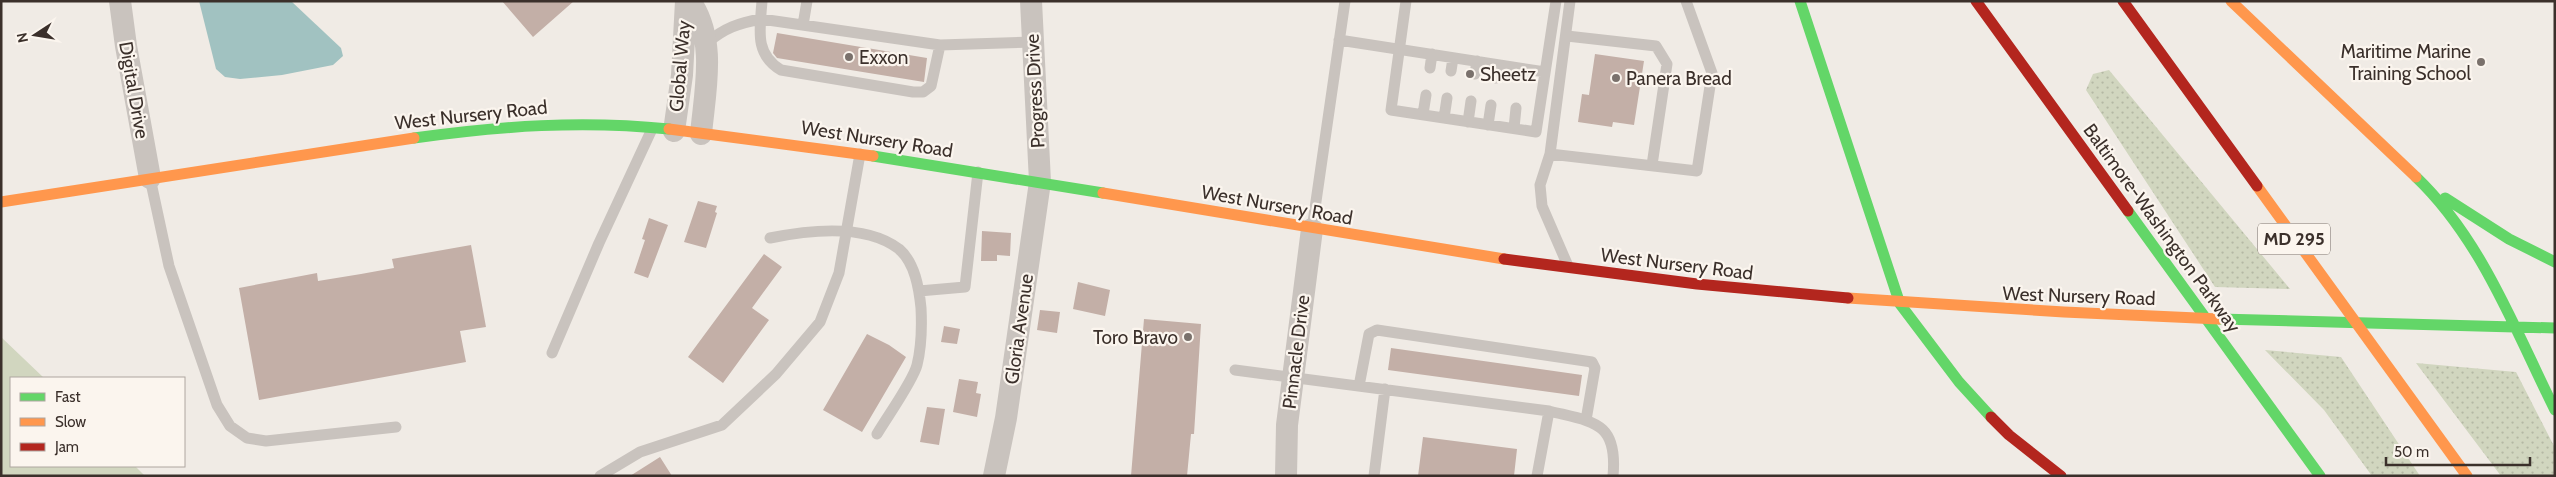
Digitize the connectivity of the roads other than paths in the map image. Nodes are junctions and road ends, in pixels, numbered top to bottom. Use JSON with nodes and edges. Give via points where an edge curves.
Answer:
{"nodes":[{"id":1,"x":120,"y":1,"type":"edge"},
{"id":2,"x":686,"y":1,"type":"edge"},
{"id":3,"x":690,"y":1,"type":"edge"},
{"id":4,"x":762,"y":1,"type":"edge"},
{"id":5,"x":807,"y":1,"type":"edge"},
{"id":6,"x":1031,"y":1,"type":"edge"},
{"id":7,"x":1345,"y":1,"type":"edge"},
{"id":8,"x":1406,"y":1,"type":"edge"},
{"id":9,"x":1556,"y":1,"type":"edge"},
{"id":10,"x":1570,"y":1,"type":"edge"},
{"id":11,"x":1686,"y":1,"type":"edge"},
{"id":12,"x":1800,"y":1,"type":"edge"},
{"id":13,"x":1976,"y":1,"type":"edge"},
{"id":14,"x":2122,"y":1,"type":"edge"},
{"id":15,"x":2230,"y":1,"type":"edge"},
{"id":16,"x":761,"y":19,"type":"junction"},
{"id":17,"x":803,"y":25,"type":"junction"},
{"id":18,"x":1567,"y":36,"type":"junction"},
{"id":19,"x":1339,"y":40,"type":"junction"},
{"id":20,"x":1033,"y":42,"type":"junction"},
{"id":21,"x":707,"y":43,"type":"junction"},
{"id":22,"x":940,"y":46,"type":"junction"},
{"id":23,"x":1400,"y":49,"type":"junction"},
{"id":24,"x":1432,"y":54,"type":"junction"},
{"id":25,"x":1453,"y":58,"type":"junction"},
{"id":26,"x":1476,"y":61,"type":"junction"},
{"id":27,"x":1498,"y":65,"type":"junction"},
{"id":28,"x":1430,"y":68,"type":"dead end"},
{"id":29,"x":1521,"y":68,"type":"junction"},
{"id":30,"x":1451,"y":71,"type":"dead end"},
{"id":31,"x":1545,"y":72,"type":"junction"},
{"id":32,"x":1475,"y":74,"type":"dead end"},
{"id":33,"x":1496,"y":78,"type":"dead end"},
{"id":34,"x":1519,"y":81,"type":"dead end"},
{"id":35,"x":1426,"y":95,"type":"dead end"},
{"id":36,"x":1447,"y":98,"type":"dead end"},
{"id":37,"x":1471,"y":101,"type":"dead end"},
{"id":38,"x":1491,"y":105,"type":"dead end"},
{"id":39,"x":1516,"y":108,"type":"dead end"},
{"id":40,"x":1423,"y":114,"type":"junction"},
{"id":41,"x":1444,"y":118,"type":"junction"},
{"id":42,"x":1468,"y":122,"type":"junction"},
{"id":43,"x":1488,"y":125,"type":"junction"},
{"id":44,"x":1514,"y":128,"type":"junction"},
{"id":45,"x":663,"y":130,"type":"junction"},
{"id":46,"x":701,"y":134,"type":"junction"},
{"id":47,"x":860,"y":154,"type":"junction"},
{"id":48,"x":1550,"y":154,"type":"junction"},
{"id":49,"x":1652,"y":165,"type":"junction"},
{"id":50,"x":978,"y":172,"type":"junction"},
{"id":51,"x":150,"y":178,"type":"junction"},
{"id":52,"x":1040,"y":182,"type":"junction"},
{"id":53,"x":2421,"y":182,"type":"junction"},
{"id":54,"x":1,"y":202,"type":"edge"},
{"id":55,"x":1312,"y":229,"type":"junction"},
{"id":56,"x":846,"y":232,"type":"junction"},
{"id":57,"x":770,"y":238,"type":"dead end"},
{"id":58,"x":2555,"y":262,"type":"edge"},
{"id":59,"x":1569,"y":268,"type":"junction"},
{"id":60,"x":919,"y":292,"type":"junction"},
{"id":61,"x":1900,"y":304,"type":"junction"},
{"id":62,"x":2514,"y":327,"type":"junction"},
{"id":63,"x":2555,"y":328,"type":"edge"},
{"id":64,"x":552,"y":353,"type":"dead end"},
{"id":65,"x":1235,"y":370,"type":"dead end"},
{"id":66,"x":1293,"y":377,"type":"junction"},
{"id":67,"x":1359,"y":386,"type":"junction"},
{"id":68,"x":1385,"y":389,"type":"junction"},
{"id":69,"x":2555,"y":410,"type":"edge"},
{"id":70,"x":1549,"y":411,"type":"junction"},
{"id":71,"x":1586,"y":420,"type":"junction"},
{"id":72,"x":396,"y":427,"type":"dead end"},
{"id":73,"x":877,"y":434,"type":"dead end"},
{"id":74,"x":600,"y":476,"type":"edge"},
{"id":75,"x":994,"y":476,"type":"edge"},
{"id":76,"x":1286,"y":476,"type":"edge"},
{"id":77,"x":1374,"y":476,"type":"edge"},
{"id":78,"x":1538,"y":476,"type":"edge"},
{"id":79,"x":1613,"y":476,"type":"edge"},
{"id":80,"x":2061,"y":476,"type":"edge"},
{"id":81,"x":2320,"y":476,"type":"edge"},
{"id":82,"x":2467,"y":476,"type":"edge"}],
"edges":[{"from":1,"to":51,"type":"street","name":"Digital Drive"},
{"from":2,"to":45,"type":"street","name":"Global Way","via":[[682,75]]},
{"from":3,"to":21,"type":"street","name":"Global Way","via":[[700,15]]},
{"from":4,"to":16,"type":"lane"},
{"from":5,"to":17,"type":"lane"},
{"from":6,"to":20,"type":"street","name":"Progress Drive"},
{"from":7,"to":19,"type":"lane"},
{"from":8,"to":23,"type":"lane"},
{"from":9,"to":31,"type":"lane"},
{"from":10,"to":18,"type":"lane"},
{"from":11,"to":49,"type":"lane","via":[[1712,73],[1697,171]]},
{"from":12,"to":61,"type":"main road"},
{"from":13,"to":81,"type":"main road","name":"Baltimore-Washington Parkway"},
{"from":14,"to":82,"type":"main road","number":"MD 295"},
{"from":15,"to":53,"type":"main road"},
{"from":16,"to":17,"type":"lane"},
{"from":16,"to":21,"type":"lane","via":[[736,24],[719,32]]},
{"from":16,"to":22,"type":"lane","via":[[761,44],[765,56],[781,70],[914,92],[924,92],[931,86]]},
{"from":17,"to":22,"type":"lane"},
{"from":18,"to":48,"type":"lane"},
{"from":18,"to":49,"type":"lane","via":[[1656,46],[1667,64]]},
{"from":19,"to":23,"type":"lane"},
{"from":19,"to":55,"type":"lane"},
{"from":20,"to":22,"type":"lane"},
{"from":20,"to":52,"type":"street","name":"Progress Drive"},
{"from":21,"to":46,"type":"street","name":"Global Way"},
{"from":23,"to":24,"type":"lane"},
{"from":23,"to":40,"type":"lane","via":[[1391,110]]},
{"from":24,"to":25,"type":"lane"},
{"from":24,"to":28,"type":"lane"},
{"from":25,"to":26,"type":"lane"},
{"from":25,"to":30,"type":"lane"},
{"from":26,"to":27,"type":"lane"},
{"from":26,"to":32,"type":"lane"},
{"from":27,"to":29,"type":"lane"},
{"from":27,"to":33,"type":"lane"},
{"from":29,"to":31,"type":"lane"},
{"from":29,"to":34,"type":"lane"},
{"from":31,"to":44,"type":"lane","via":[[1536,132]]},
{"from":35,"to":40,"type":"lane"},
{"from":36,"to":41,"type":"lane"},
{"from":37,"to":42,"type":"lane"},
{"from":38,"to":43,"type":"lane"},
{"from":39,"to":44,"type":"lane"},
{"from":40,"to":41,"type":"lane"},
{"from":41,"to":42,"type":"lane"},
{"from":42,"to":43,"type":"lane"},
{"from":43,"to":44,"type":"lane"},
{"from":45,"to":46,"type":"main road","name":"West Nursery Road"},
{"from":45,"to":51,"type":"main road","name":"West Nursery Road","via":[[574,123],[502,127],[300,152]]},
{"from":45,"to":64,"type":"lane","via":[[599,243]]},
{"from":46,"to":47,"type":"main road","name":"West Nursery Road"},
{"from":47,"to":50,"type":"main road","name":"West Nursery Road"},
{"from":47,"to":56,"type":"lane"},
{"from":48,"to":49,"type":"lane"},
{"from":48,"to":59,"type":"lane","via":[[1540,185],[1542,206]]},
{"from":50,"to":52,"type":"main road","name":"West Nursery Road"},
{"from":50,"to":60,"type":"lane","via":[[965,287]]},
{"from":51,"to":54,"type":"main road","name":"West Nursery Road"},
{"from":51,"to":72,"type":"lane","via":[[169,266],[217,405],[230,426],[247,438],[266,441]]},
{"from":52,"to":55,"type":"main road","name":"West Nursery Road"},
{"from":52,"to":75,"type":"street","name":"Gloria Avenue","via":[[1006,418]]},
{"from":53,"to":58,"type":"main road","via":[[2510,240]]},
{"from":53,"to":62,"type":"main road","via":[[2475,250]]},
{"from":55,"to":59,"type":"main road","name":"West Nursery Road"},
{"from":55,"to":66,"type":"street","name":"Pinnacle Drive"},
{"from":56,"to":57,"type":"lane","via":[[803,231]]},
{"from":56,"to":60,"type":"lane","via":[[879,238],[900,250],[915,274]]},
{"from":56,"to":74,"type":"lane","via":[[839,273],[820,322],[776,374],[722,425],[640,452]]},
{"from":59,"to":61,"type":"main road","name":"West Nursery Road","via":[[1672,282]]},
{"from":60,"to":73,"type":"lane","via":[[923,335],[917,367]]},
{"from":61,"to":62,"type":"main road","name":"West Nursery Road","via":[[1984,310]]},
{"from":61,"to":80,"type":"main road","via":[[1986,412]]},
{"from":62,"to":63,"type":"main road","name":"West Nursery Road"},
{"from":62,"to":69,"type":"main road"},
{"from":65,"to":66,"type":"lane"},
{"from":66,"to":67,"type":"lane"},
{"from":66,"to":76,"type":"street","name":"Pinnacle Drive","via":[[1287,425]]},
{"from":67,"to":68,"type":"lane"},
{"from":67,"to":71,"type":"lane","via":[[1370,334],[1377,330],[1592,362],[1595,368]]},
{"from":68,"to":70,"type":"lane"},
{"from":68,"to":77,"type":"lane"},
{"from":70,"to":71,"type":"lane"},
{"from":70,"to":78,"type":"lane"},
{"from":71,"to":79,"type":"lane","via":[[1603,427],[1614,449]]}]}
